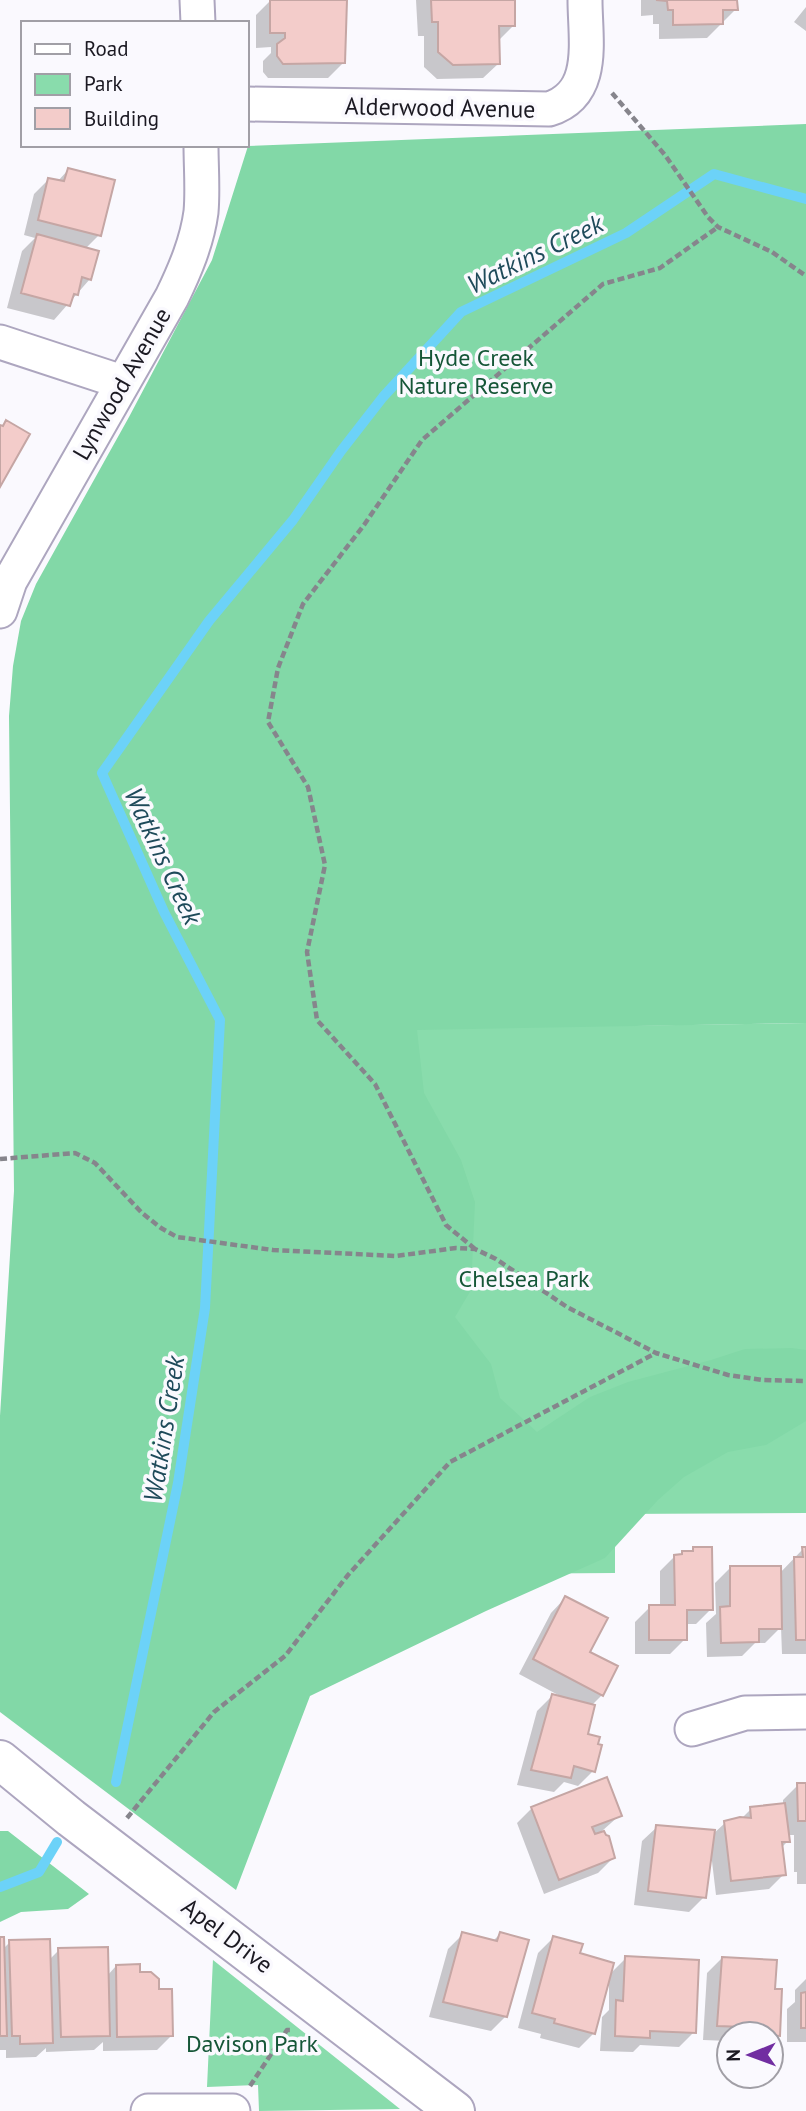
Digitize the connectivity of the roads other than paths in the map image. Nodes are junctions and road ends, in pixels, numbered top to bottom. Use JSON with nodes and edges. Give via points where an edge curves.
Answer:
{"nodes":[{"id":1,"x":198,"y":0,"type":"edge"},
{"id":2,"x":585,"y":0,"type":"edge"},
{"id":3,"x":198,"y":21,"type":"edge"},
{"id":4,"x":248,"y":104,"type":"edge"},
{"id":5,"x":201,"y":147,"type":"edge"},
{"id":6,"x":0,"y":342,"type":"edge"},
{"id":7,"x":122,"y":382,"type":"junction"},
{"id":8,"x":0,"y":611,"type":"edge"},
{"id":9,"x":806,"y":1712,"type":"edge"},
{"id":10,"x":692,"y":1729,"type":"dead end"},
{"id":11,"x":0,"y":1760,"type":"edge"},
{"id":12,"x":233,"y":2110,"type":"edge"},
{"id":13,"x":148,"y":2111,"type":"edge"},
{"id":14,"x":455,"y":2111,"type":"edge"}],
"edges":[{"from":1,"to":3,"type":"street"},
{"from":2,"to":4,"type":"street","name":"Alderwood Avenue","via":[[582,82],[567,101],[550,110]]},
{"from":5,"to":7,"type":"street","name":"Lynwood Avenue","via":[[201,212],[193,247],[172,297]]},
{"from":6,"to":7,"type":"street"},
{"from":7,"to":8,"type":"street","name":"Lynwood Avenue","via":[[10,581]]},
{"from":9,"to":10,"type":"street","via":[[745,1713]]},
{"from":11,"to":14,"type":"street","name":"Apel Drive"},
{"from":12,"to":13,"type":"street"}]}
